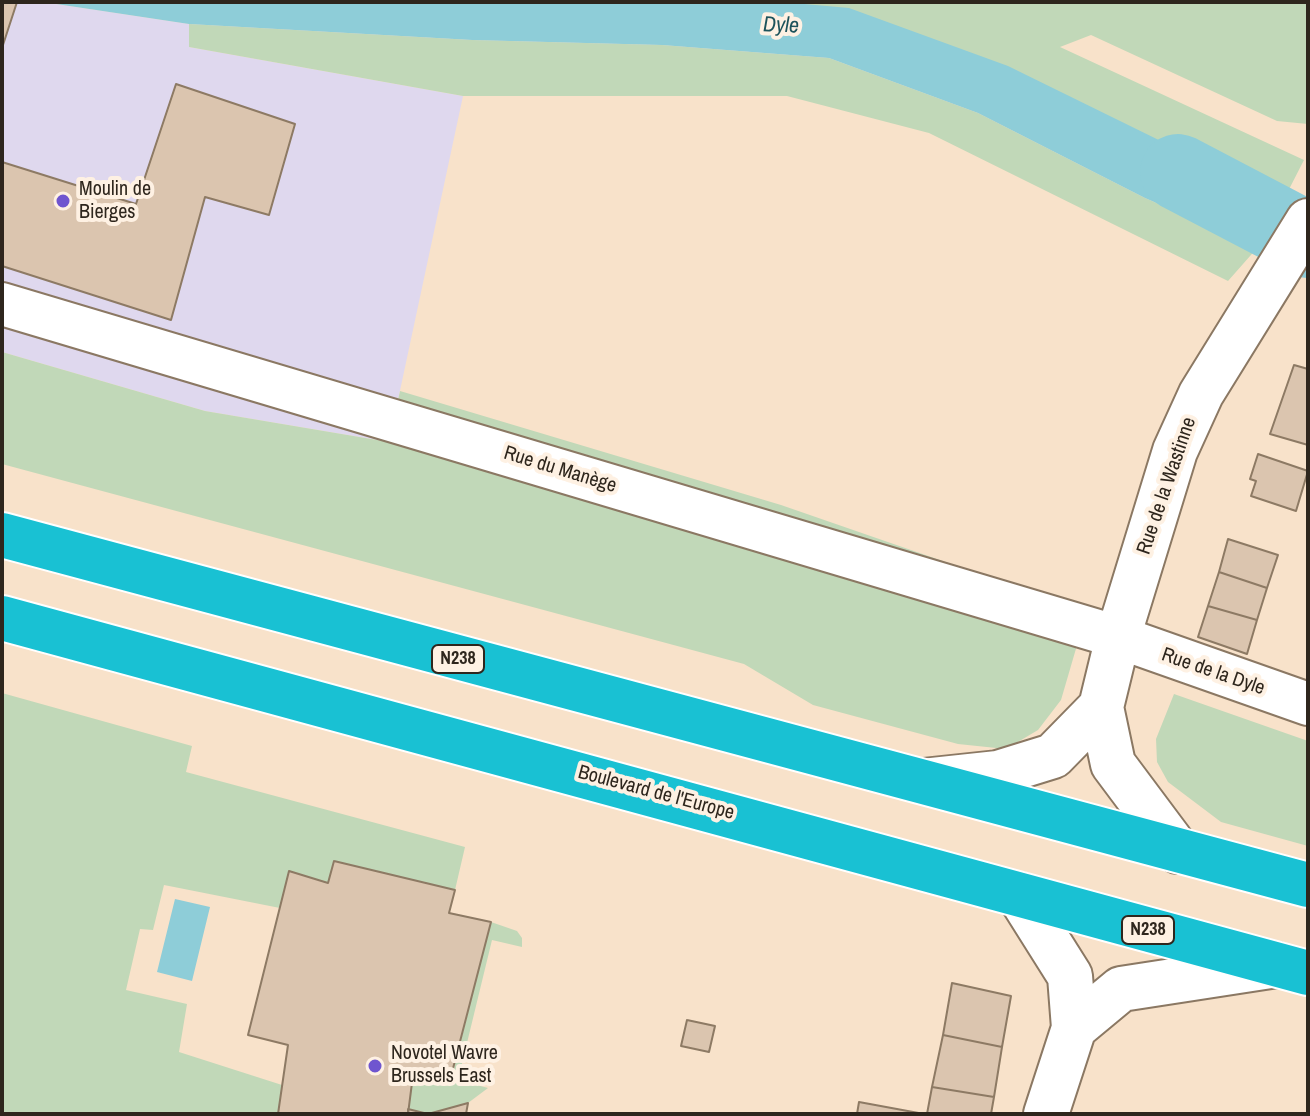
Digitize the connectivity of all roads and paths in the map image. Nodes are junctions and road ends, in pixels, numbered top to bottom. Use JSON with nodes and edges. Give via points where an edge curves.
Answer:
{"nodes":[{"id":1,"x":1308,"y":221,"type":"edge"},
{"id":2,"x":2,"y":304,"type":"edge"},
{"id":3,"x":2,"y":535,"type":"edge"},
{"id":4,"x":2,"y":618,"type":"edge"},
{"id":5,"x":1118,"y":637,"type":"junction"},
{"id":6,"x":1308,"y":704,"type":"edge"},
{"id":7,"x":1101,"y":707,"type":"junction"},
{"id":8,"x":914,"y":782,"type":"junction"},
{"id":9,"x":1178,"y":851,"type":"junction"},
{"id":10,"x":1308,"y":885,"type":"edge"},
{"id":11,"x":1019,"y":895,"type":"junction"},
{"id":12,"x":1292,"y":969,"type":"edge"},
{"id":13,"x":1074,"y":1028,"type":"junction"},
{"id":14,"x":1046,"y":1114,"type":"edge"}],
"edges":[{"from":1,"to":5,"type":"street","name":"Rue de la Wastinne","via":[[1201,394],[1175,451]]},
{"from":2,"to":5,"type":"street","name":"Rue du Manège"},
{"from":3,"to":8,"type":"highway","number":"N238"},
{"from":4,"to":11,"type":"highway","name":"Boulevard de l'Europe","number":"N238"},
{"from":5,"to":6,"type":"street","name":"Rue de la Dyle"},
{"from":5,"to":7,"type":"street","name":"Rue de la Wastinne"},
{"from":7,"to":8,"type":"street","via":[[1053,756],[998,773]]},
{"from":7,"to":9,"type":"street","name":"Rue de la Wastinne","via":[[1113,764]]},
{"from":8,"to":9,"type":"highway","number":"N238"},
{"from":9,"to":10,"type":"highway","number":"N238"},
{"from":11,"to":12,"type":"highway","name":"Boulevard de l'Europe","number":"N238"},
{"from":11,"to":13,"type":"street","via":[[1070,976]]},
{"from":12,"to":13,"type":"street","via":[[1121,989]]},
{"from":13,"to":14,"type":"street"}]}
